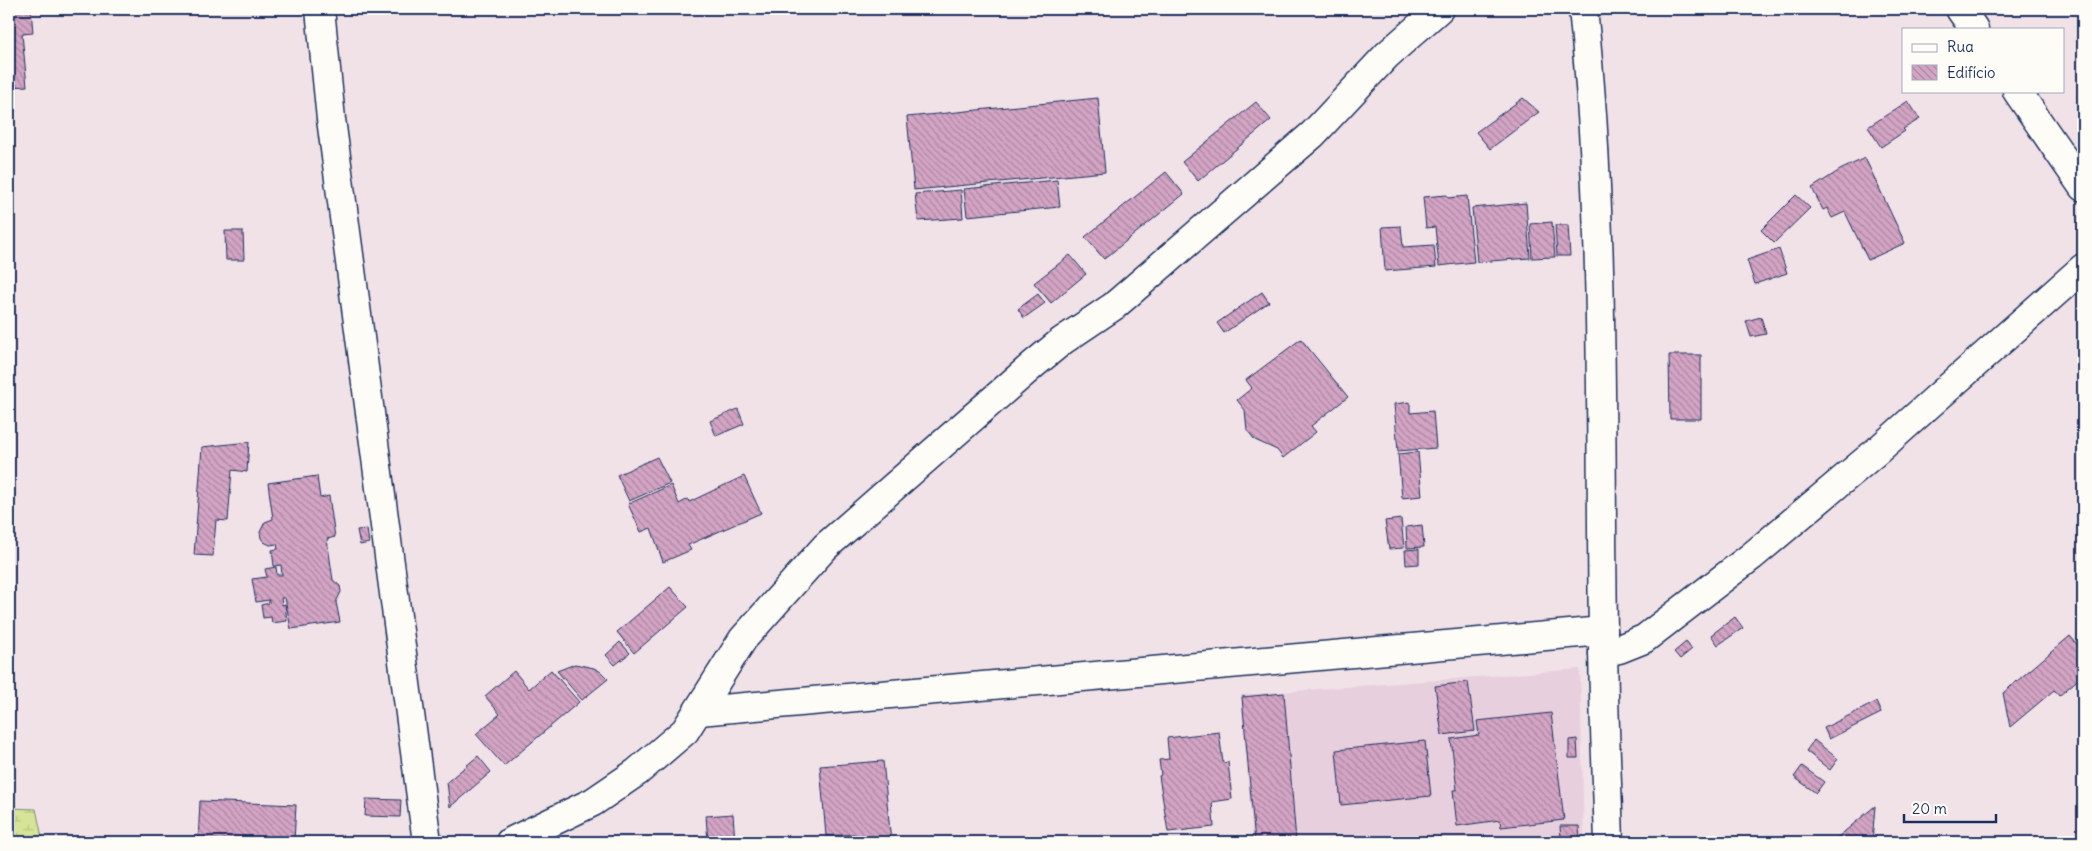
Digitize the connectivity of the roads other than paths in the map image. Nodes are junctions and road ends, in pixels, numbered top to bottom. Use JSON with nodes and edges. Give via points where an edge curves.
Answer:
{"nodes":[{"id":1,"x":320,"y":9,"type":"edge"},
{"id":2,"x":1439,"y":9,"type":"edge"},
{"id":3,"x":1583,"y":9,"type":"edge"},
{"id":4,"x":1960,"y":9,"type":"edge"},
{"id":5,"x":1973,"y":28,"type":"edge"},
{"id":6,"x":2018,"y":92,"type":"edge"},
{"id":7,"x":2083,"y":187,"type":"edge"},
{"id":8,"x":2083,"y":268,"type":"edge"},
{"id":9,"x":1603,"y":642,"type":"junction"},
{"id":10,"x":699,"y":711,"type":"junction"},
{"id":11,"x":428,"y":842,"type":"edge"},
{"id":12,"x":510,"y":842,"type":"edge"},
{"id":13,"x":1609,"y":842,"type":"edge"}],
"edges":[{"from":1,"to":11,"type":"street","via":[[331,119]]},
{"from":2,"to":10,"type":"street","via":[[1387,55],[1313,134],[1114,306],[1034,364],[825,548],[743,639]]},
{"from":3,"to":9,"type":"street","via":[[1591,85],[1601,360]]},
{"from":4,"to":5,"type":"street"},
{"from":6,"to":7,"type":"street"},
{"from":8,"to":9,"type":"street","via":[[1877,451],[1752,556],[1644,639]]},
{"from":9,"to":10,"type":"street"},
{"from":9,"to":13,"type":"street"},
{"from":10,"to":12,"type":"street","via":[[685,731],[637,772],[593,802]]}]}
